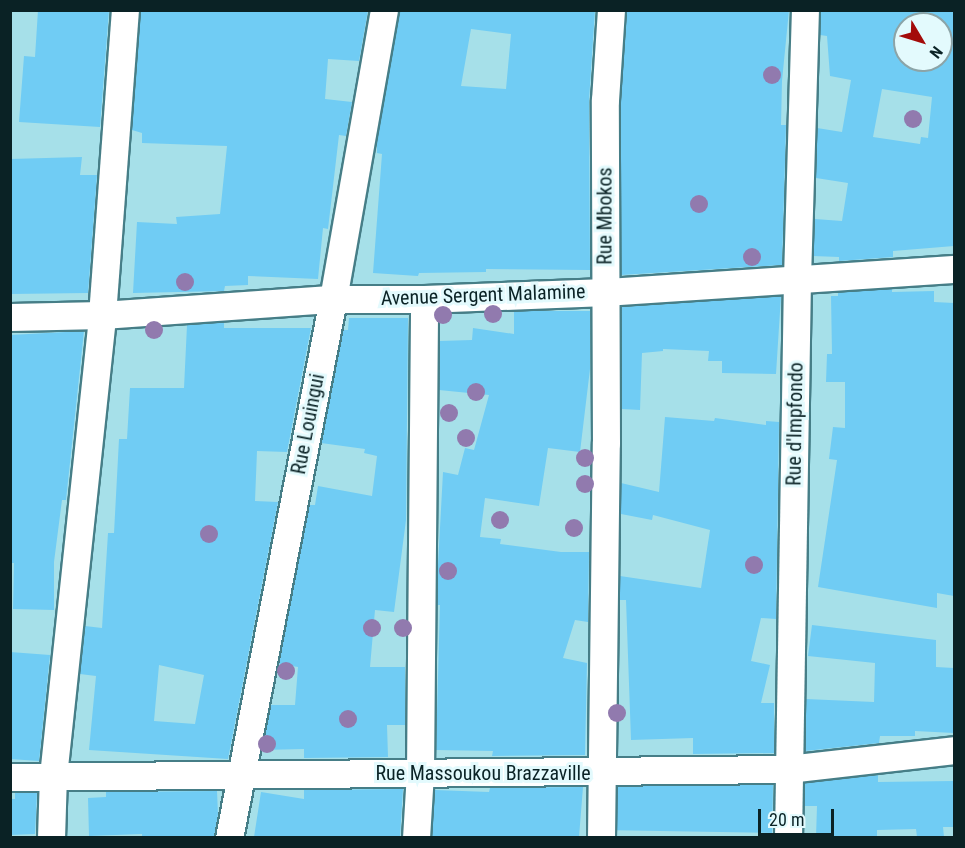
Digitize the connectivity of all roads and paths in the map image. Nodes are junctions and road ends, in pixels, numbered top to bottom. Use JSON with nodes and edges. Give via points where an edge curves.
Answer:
{"nodes":[{"id":1,"x":125,"y":10,"type":"edge"},
{"id":2,"x":384,"y":10,"type":"edge"},
{"id":3,"x":611,"y":10,"type":"edge"},
{"id":4,"x":805,"y":10,"type":"edge"},
{"id":5,"x":954,"y":269,"type":"edge"},
{"id":6,"x":797,"y":278,"type":"junction"},
{"id":7,"x":606,"y":292,"type":"junction"},
{"id":8,"x":424,"y":298,"type":"junction"},
{"id":9,"x":333,"y":299,"type":"junction"},
{"id":10,"x":102,"y":315,"type":"junction"},
{"id":11,"x":10,"y":317,"type":"edge"},
{"id":12,"x":954,"y":750,"type":"edge"},
{"id":13,"x":789,"y":769,"type":"junction"},
{"id":14,"x":601,"y":772,"type":"junction"},
{"id":15,"x":420,"y":773,"type":"junction"},
{"id":16,"x":53,"y":776,"type":"junction"},
{"id":17,"x":240,"y":776,"type":"junction"},
{"id":18,"x":10,"y":777,"type":"edge"},
{"id":19,"x":51,"y":837,"type":"edge"},
{"id":20,"x":229,"y":837,"type":"edge"},
{"id":21,"x":416,"y":837,"type":"edge"},
{"id":22,"x":601,"y":837,"type":"edge"},
{"id":23,"x":788,"y":837,"type":"edge"}],
"edges":[{"from":1,"to":10,"type":"street"},
{"from":2,"to":9,"type":"street","name":"Rue Louingui"},
{"from":3,"to":7,"type":"street","name":"Rue Mbokos","via":[[605,100]]},
{"from":4,"to":6,"type":"street","name":"Rue d'Impfondo"},
{"from":5,"to":6,"type":"street","name":"Avenue Sergent Malamine"},
{"from":6,"to":7,"type":"street","name":"Avenue Sergent Malamine"},
{"from":6,"to":13,"type":"street","name":"Rue d'Impfondo"},
{"from":7,"to":8,"type":"street","name":"Avenue Sergent Malamine"},
{"from":7,"to":14,"type":"street","name":"Rue Mbokos"},
{"from":8,"to":9,"type":"street","name":"Avenue Sergent Malamine"},
{"from":8,"to":15,"type":"street"},
{"from":9,"to":10,"type":"street","name":"Avenue Sergent Malamine"},
{"from":9,"to":17,"type":"street","name":"Rue Louingui"},
{"from":10,"to":11,"type":"street","name":"Avenue Sergent Malamine"},
{"from":10,"to":16,"type":"street"},
{"from":12,"to":13,"type":"street","name":"Rue Massoukou Brazzaville"},
{"from":13,"to":14,"type":"street","name":"Rue Massoukou Brazzaville"},
{"from":13,"to":23,"type":"street","name":"Rue d'Impfondo"},
{"from":14,"to":15,"type":"street","name":"Rue Massoukou Brazzaville"},
{"from":14,"to":22,"type":"street","name":"Rue Mbokos"},
{"from":15,"to":17,"type":"street","name":"Rue Massoukou Brazzaville"},
{"from":15,"to":21,"type":"street"},
{"from":16,"to":17,"type":"street","name":"Rue Massoukou Brazzaville"},
{"from":16,"to":18,"type":"street","name":"Rue Massoukou Brazzaville"},
{"from":16,"to":19,"type":"street"},
{"from":17,"to":20,"type":"street","name":"Rue Louingui"}]}
